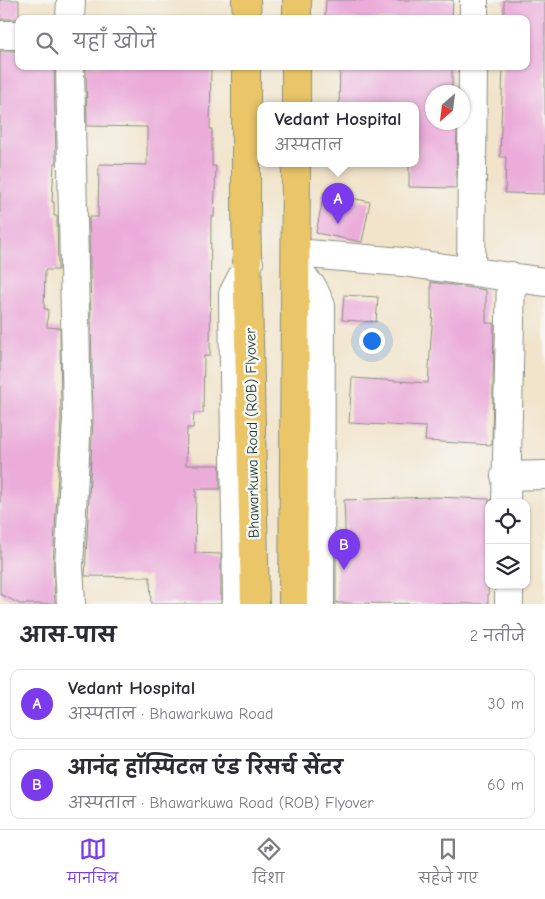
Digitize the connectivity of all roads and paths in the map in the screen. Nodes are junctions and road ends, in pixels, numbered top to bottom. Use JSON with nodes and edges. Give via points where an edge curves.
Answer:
{"nodes":[{"id":1,"x":71,"y":0,"type":"edge"},
{"id":2,"x":246,"y":0,"type":"edge"},
{"id":3,"x":297,"y":0,"type":"edge"},
{"id":4,"x":474,"y":0,"type":"edge"},
{"id":5,"x":70,"y":15,"type":"edge"},
{"id":6,"x":246,"y":15,"type":"edge"},
{"id":7,"x":297,"y":15,"type":"edge"},
{"id":8,"x":474,"y":15,"type":"edge"},
{"id":9,"x":0,"y":35,"type":"edge"},
{"id":10,"x":15,"y":36,"type":"edge"},
{"id":11,"x":70,"y":70,"type":"edge"},
{"id":12,"x":246,"y":70,"type":"edge"},
{"id":13,"x":296,"y":70,"type":"edge"},
{"id":14,"x":474,"y":70,"type":"edge"},
{"id":15,"x":296,"y":102,"type":"edge"},
{"id":16,"x":296,"y":167,"type":"edge"},
{"id":17,"x":248,"y":262,"type":"junction"},
{"id":18,"x":296,"y":262,"type":"junction"},
{"id":19,"x":471,"y":270,"type":"junction"},
{"id":20,"x":511,"y":276,"type":"junction"},
{"id":21,"x":545,"y":282,"type":"edge"},
{"id":22,"x":545,"y":475,"type":"edge"},
{"id":23,"x":506,"y":490,"type":"edge"},
{"id":24,"x":509,"y":589,"type":"edge"},
{"id":25,"x":71,"y":604,"type":"edge"},
{"id":26,"x":236,"y":604,"type":"edge"},
{"id":27,"x":255,"y":604,"type":"edge"},
{"id":28,"x":293,"y":604,"type":"edge"},
{"id":29,"x":320,"y":604,"type":"edge"},
{"id":30,"x":509,"y":604,"type":"edge"}],
"edges":[{"from":1,"to":5,"type":"street"},
{"from":2,"to":6,"type":"main road"},
{"from":3,"to":7,"type":"main road"},
{"from":4,"to":8,"type":"street"},
{"from":9,"to":10,"type":"street"},
{"from":11,"to":25,"type":"street","via":[[77,418],[69,566]]},
{"from":12,"to":17,"type":"main road","name":"Bhawarkuwa Road (ROB) Flyover"},
{"from":13,"to":15,"type":"main road"},
{"from":14,"to":19,"type":"street"},
{"from":16,"to":18,"type":"main road"},
{"from":17,"to":26,"type":"street","via":[[233,294]]},
{"from":17,"to":27,"type":"main road","name":"Bhawarkuwa Road (ROB) Flyover"},
{"from":18,"to":19,"type":"street"},
{"from":18,"to":28,"type":"main road"},
{"from":18,"to":29,"type":"street","via":[[321,306]]},
{"from":19,"to":20,"type":"street"},
{"from":20,"to":21,"type":"street"},
{"from":20,"to":23,"type":"street"},
{"from":22,"to":23,"type":"street"},
{"from":24,"to":30,"type":"street"}]}
